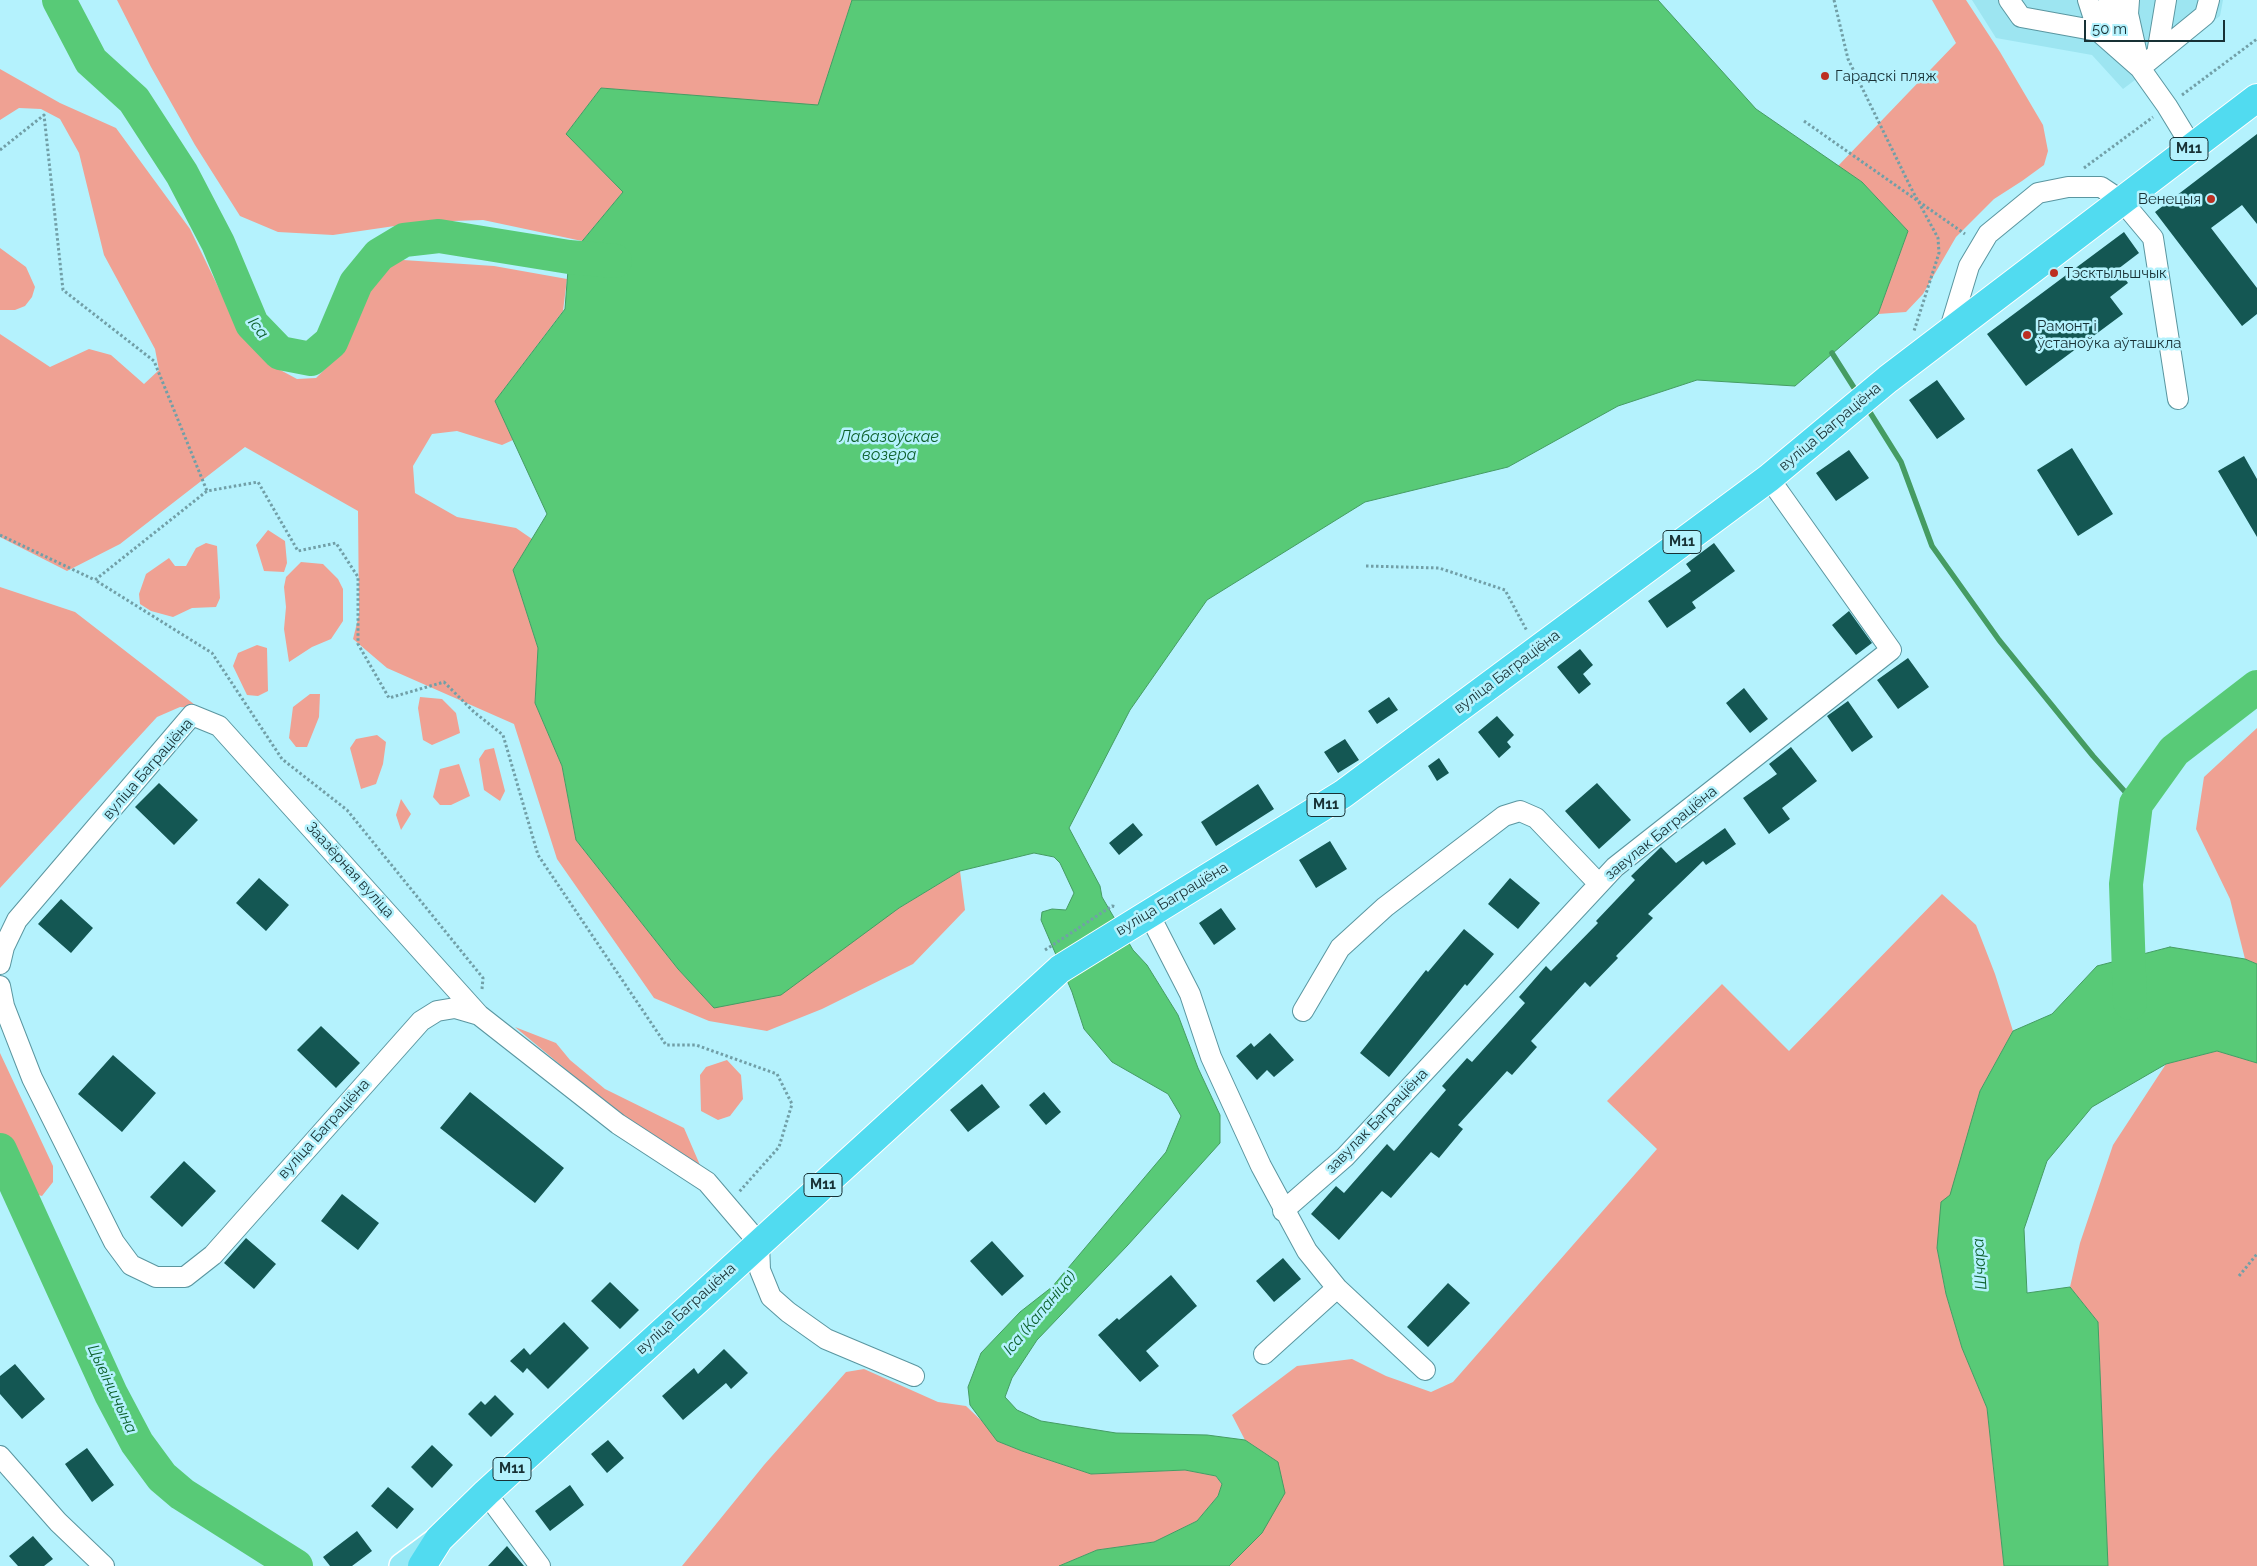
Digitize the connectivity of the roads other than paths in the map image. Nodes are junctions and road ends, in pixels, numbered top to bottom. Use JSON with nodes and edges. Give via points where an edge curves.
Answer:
{"nodes":[{"id":1,"x":2009,"y":0,"type":"edge"},
{"id":2,"x":2076,"y":0,"type":"edge"},
{"id":3,"x":2109,"y":0,"type":"edge"},
{"id":4,"x":2129,"y":0,"type":"edge"},
{"id":5,"x":2166,"y":0,"type":"edge"},
{"id":6,"x":2209,"y":0,"type":"edge"},
{"id":7,"x":2093,"y":16,"type":"edge"},
{"id":8,"x":2115,"y":46,"type":"junction"},
{"id":9,"x":2157,"y":54,"type":"junction"},
{"id":10,"x":2140,"y":68,"type":"junction"},
{"id":11,"x":2257,"y":98,"type":"edge"},
{"id":12,"x":2192,"y":147,"type":"junction"},
{"id":13,"x":2122,"y":200,"type":"junction"},
{"id":14,"x":1949,"y":332,"type":"junction"},
{"id":15,"x":2178,"y":398,"type":"dead end"},
{"id":16,"x":1769,"y":478,"type":"junction"},
{"id":17,"x":219,"y":726,"type":"joint"},
{"id":18,"x":1599,"y":884,"type":"junction"},
{"id":19,"x":1149,"y":914,"type":"junction"},
{"id":20,"x":0,"y":964,"type":"edge"},
{"id":21,"x":0,"y":986,"type":"edge"},
{"id":22,"x":1303,"y":1011,"type":"dead end"},
{"id":23,"x":479,"y":1015,"type":"junction"},
{"id":24,"x":1283,"y":1211,"type":"junction"},
{"id":25,"x":759,"y":1243,"type":"junction"},
{"id":26,"x":1337,"y":1288,"type":"junction"},
{"id":27,"x":1264,"y":1354,"type":"dead end"},
{"id":28,"x":1425,"y":1370,"type":"dead end"},
{"id":29,"x":914,"y":1376,"type":"dead end"},
{"id":30,"x":0,"y":1456,"type":"edge"},
{"id":31,"x":486,"y":1493,"type":"junction"},
{"id":32,"x":439,"y":1539,"type":"junction"},
{"id":33,"x":104,"y":1566,"type":"edge"},
{"id":34,"x":402,"y":1566,"type":"edge"},
{"id":35,"x":422,"y":1566,"type":"edge"},
{"id":36,"x":540,"y":1566,"type":"edge"}],
"edges":[{"from":1,"to":7,"type":"street","via":[[2021,17]]},
{"from":2,"to":7,"type":"street"},
{"from":3,"to":8,"type":"street","via":[[2108,15]]},
{"from":4,"to":10,"type":"street","via":[[2128,14]]},
{"from":5,"to":9,"type":"street"},
{"from":6,"to":9,"type":"street","via":[[2205,15]]},
{"from":7,"to":8,"type":"street"},
{"from":8,"to":10,"type":"street"},
{"from":9,"to":10,"type":"street"},
{"from":10,"to":12,"type":"street"},
{"from":11,"to":12,"type":"highway","name":"вуліца Баграціёна","number":"М11"},
{"from":12,"to":13,"type":"highway","name":"вуліца Баграціёна","number":"М11"},
{"from":13,"to":14,"type":"highway","name":"вуліца Баграціёна","number":"М11"},
{"from":13,"to":14,"type":"street","via":[[2101,187],[2068,187],[2038,193],[1988,234],[1969,266]]},
{"from":13,"to":15,"type":"street","via":[[2153,238]]},
{"from":14,"to":16,"type":"highway","name":"вуліца Баграціёна","number":"М11"},
{"from":16,"to":18,"type":"street","name":"завулак Баграціёна","via":[[1891,650],[1615,867]]},
{"from":16,"to":19,"type":"highway","name":"вуліца Баграціёна","number":"М11","via":[[1343,794]]},
{"from":17,"to":20,"type":"street","name":"вуліца Баграціёна","via":[[192,716],[18,920],[4,947]]},
{"from":17,"to":23,"type":"street","name":"Заазёрная вуліца"},
{"from":18,"to":22,"type":"street","via":[[1536,818],[1520,811],[1504,816],[1385,907],[1340,948]]},
{"from":18,"to":24,"type":"street","name":"завулак Баграціёна","via":[[1346,1157]]},
{"from":19,"to":24,"type":"street","via":[[1190,994],[1210,1058]]},
{"from":19,"to":25,"type":"highway","name":"вуліца Баграціёна","number":"М11","via":[[1118,917],[1053,958]]},
{"from":21,"to":23,"type":"street","name":"вуліца Баграціёна","via":[[4,1006],[32,1078],[110,1234],[131,1265],[156,1277],[185,1277],[212,1255],[420,1021],[437,1011],[455,1008]]},
{"from":23,"to":25,"type":"street","name":"вуліца Баграціёна","via":[[618,1124],[707,1182]]},
{"from":24,"to":26,"type":"street","via":[[1307,1251]]},
{"from":25,"to":29,"type":"street","via":[[760,1270],[771,1297],[788,1312],[826,1338]]},
{"from":25,"to":31,"type":"highway","name":"вуліца Баграціёна","number":"М11"},
{"from":26,"to":27,"type":"street"},
{"from":26,"to":28,"type":"street"},
{"from":30,"to":33,"type":"street","via":[[58,1522]]},
{"from":31,"to":32,"type":"highway","name":"вуліца Баграціёна","number":"М11"},
{"from":31,"to":36,"type":"street"},
{"from":32,"to":34,"type":"main road"},
{"from":32,"to":35,"type":"highway","number":"М11"}]}
